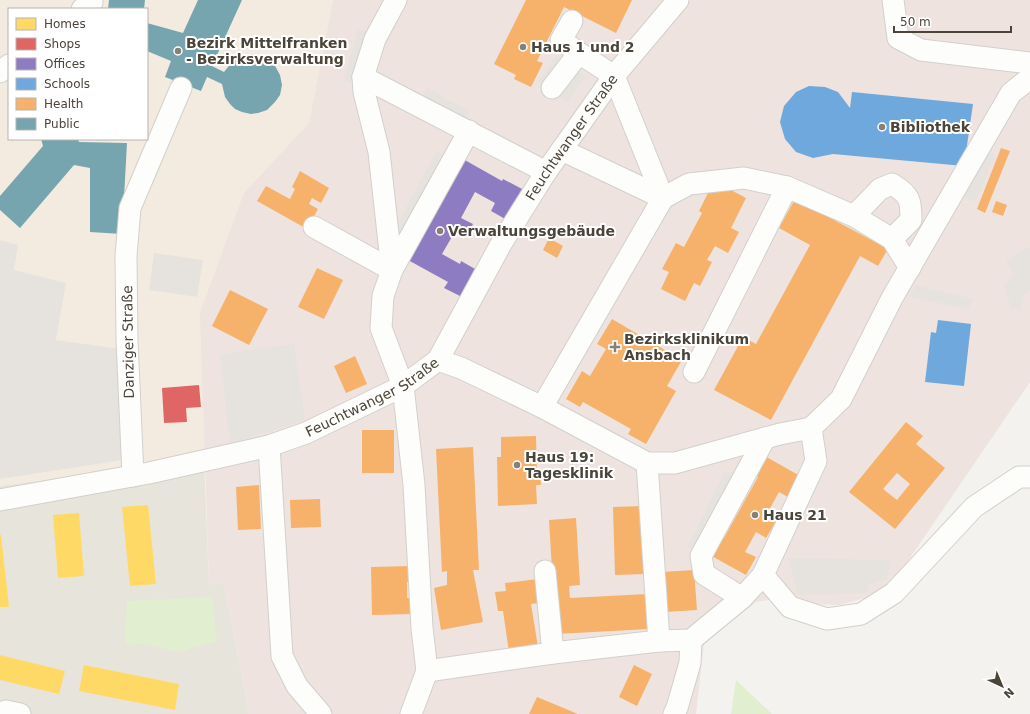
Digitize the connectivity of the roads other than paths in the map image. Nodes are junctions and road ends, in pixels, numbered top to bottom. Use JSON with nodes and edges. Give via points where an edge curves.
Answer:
{"nodes":[{"id":1,"x":92,"y":0,"type":"edge"},
{"id":2,"x":396,"y":0,"type":"edge"},
{"id":3,"x":678,"y":0,"type":"edge"},
{"id":4,"x":893,"y":0,"type":"edge"},
{"id":5,"x":83,"y":8,"type":"edge"},
{"id":6,"x":572,"y":21,"type":"dead end"},
{"id":7,"x":579,"y":53,"type":"junction"},
{"id":8,"x":1030,"y":63,"type":"edge"},
{"id":9,"x":8,"y":66,"type":"edge"},
{"id":10,"x":0,"y":72,"type":"edge"},
{"id":11,"x":614,"y":76,"type":"junction"},
{"id":12,"x":364,"y":77,"type":"junction"},
{"id":13,"x":1030,"y":78,"type":"edge"},
{"id":14,"x":181,"y":88,"type":"dead end"},
{"id":15,"x":552,"y":88,"type":"dead end"},
{"id":16,"x":469,"y":131,"type":"junction"},
{"id":17,"x":562,"y":150,"type":"junction"},
{"id":18,"x":546,"y":172,"type":"junction"},
{"id":19,"x":787,"y":187,"type":"junction"},
{"id":20,"x":663,"y":198,"type":"junction"},
{"id":21,"x":854,"y":216,"type":"junction"},
{"id":22,"x":314,"y":227,"type":"dead end"},
{"id":23,"x":892,"y":239,"type":"junction"},
{"id":24,"x":910,"y":268,"type":"junction"},
{"id":25,"x":392,"y":270,"type":"junction"},
{"id":26,"x":438,"y":360,"type":"junction"},
{"id":27,"x":694,"y":372,"type":"dead end"},
{"id":28,"x":402,"y":386,"type":"junction"},
{"id":29,"x":542,"y":407,"type":"junction"},
{"id":30,"x":811,"y":428,"type":"junction"},
{"id":31,"x":765,"y":438,"type":"junction"},
{"id":32,"x":269,"y":446,"type":"junction"},
{"id":33,"x":647,"y":463,"type":"junction"},
{"id":34,"x":133,"y":476,"type":"junction"},
{"id":35,"x":1030,"y":477,"type":"edge"},
{"id":36,"x":0,"y":500,"type":"edge"},
{"id":37,"x":545,"y":571,"type":"dead end"},
{"id":38,"x":764,"y":576,"type":"junction"},
{"id":39,"x":742,"y":598,"type":"junction"},
{"id":40,"x":691,"y":640,"type":"junction"},
{"id":41,"x":659,"y":641,"type":"junction"},
{"id":42,"x":553,"y":652,"type":"junction"},
{"id":43,"x":427,"y":671,"type":"junction"},
{"id":44,"x":0,"y":713,"type":"edge"},
{"id":45,"x":20,"y":714,"type":"edge"},
{"id":46,"x":321,"y":714,"type":"edge"},
{"id":47,"x":411,"y":714,"type":"edge"},
{"id":48,"x":674,"y":714,"type":"edge"}],
"edges":[{"from":1,"to":5,"type":"street"},
{"from":2,"to":12,"type":"street","via":[[375,39]]},
{"from":3,"to":11,"type":"street","name":"Feuchtwanger Straße"},
{"from":4,"to":8,"type":"street","via":[[898,38],[921,50]]},
{"from":6,"to":7,"type":"street","via":[[561,40]]},
{"from":7,"to":11,"type":"street"},
{"from":7,"to":15,"type":"street"},
{"from":9,"to":10,"type":"street"},
{"from":11,"to":17,"type":"street","name":"Feuchtwanger Straße"},
{"from":11,"to":20,"type":"street"},
{"from":12,"to":16,"type":"street"},
{"from":12,"to":25,"type":"street","via":[[364,92],[379,152]]},
{"from":13,"to":24,"type":"street","via":[[1011,93]]},
{"from":14,"to":34,"type":"street","name":"Danziger Straße","via":[[130,208],[126,256]]},
{"from":16,"to":18,"type":"street"},
{"from":16,"to":25,"type":"street"},
{"from":17,"to":18,"type":"street","name":"Feuchtwanger Straße"},
{"from":17,"to":20,"type":"street"},
{"from":18,"to":26,"type":"street","name":"Feuchtwanger Straße","via":[[501,244]]},
{"from":19,"to":20,"type":"street","via":[[744,178],[689,184]]},
{"from":19,"to":21,"type":"street"},
{"from":19,"to":27,"type":"street"},
{"from":20,"to":29,"type":"street"},
{"from":21,"to":23,"type":"street"},
{"from":21,"to":23,"type":"street","via":[[880,189],[892,184],[903,190],[911,202],[911,220]]},
{"from":22,"to":25,"type":"street"},
{"from":23,"to":24,"type":"street"},
{"from":24,"to":30,"type":"street","via":[[841,399]]},
{"from":25,"to":28,"type":"street","via":[[384,296],[381,328]]},
{"from":26,"to":28,"type":"street","name":"Feuchtwanger Straße"},
{"from":26,"to":29,"type":"street","via":[[461,368]]},
{"from":28,"to":32,"type":"street","name":"Feuchtwanger Straße","via":[[306,432]]},
{"from":28,"to":43,"type":"street","via":[[414,485]]},
{"from":29,"to":33,"type":"street"},
{"from":30,"to":31,"type":"street"},
{"from":30,"to":38,"type":"street","via":[[816,461]]},
{"from":31,"to":33,"type":"street","via":[[675,463]]},
{"from":31,"to":39,"type":"street","via":[[702,556],[704,574]]},
{"from":32,"to":34,"type":"street","name":"Feuchtwanger Straße"},
{"from":32,"to":46,"type":"street","via":[[282,656],[296,686]]},
{"from":33,"to":41,"type":"street"},
{"from":34,"to":36,"type":"street","name":"Feuchtwanger Straße"},
{"from":35,"to":38,"type":"street","via":[[1018,477],[974,507],[894,593],[861,614],[827,619],[790,607]]},
{"from":37,"to":42,"type":"street"},
{"from":38,"to":39,"type":"street"},
{"from":39,"to":40,"type":"street"},
{"from":40,"to":41,"type":"street"},
{"from":40,"to":48,"type":"street","via":[[690,664]]},
{"from":41,"to":42,"type":"street"},
{"from":42,"to":43,"type":"street"},
{"from":43,"to":47,"type":"street"},
{"from":44,"to":45,"type":"street","via":[[6,711]]}]}
